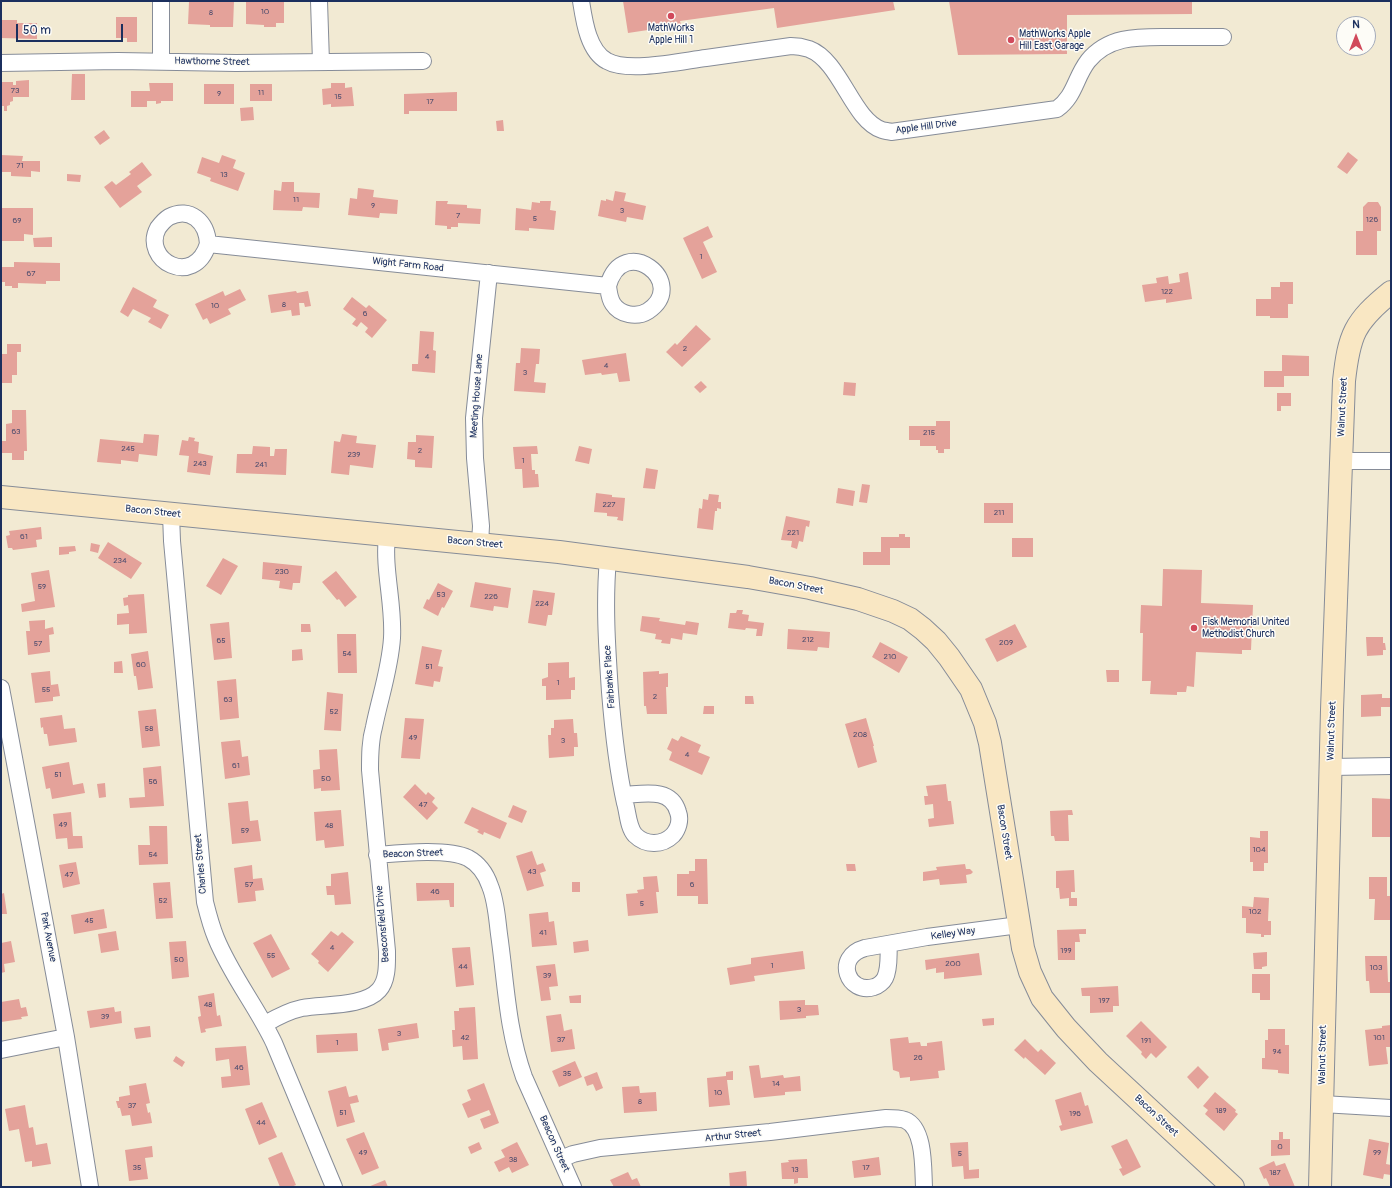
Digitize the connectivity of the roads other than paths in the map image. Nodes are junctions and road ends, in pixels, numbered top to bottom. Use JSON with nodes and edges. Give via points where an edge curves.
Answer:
{"nodes":[{"id":1,"x":161,"y":1,"type":"edge"},
{"id":2,"x":319,"y":1,"type":"edge"},
{"id":3,"x":581,"y":1,"type":"edge"},
{"id":4,"x":1223,"y":37,"type":"dead end"},
{"id":5,"x":161,"y":61,"type":"junction"},
{"id":6,"x":423,"y":61,"type":"dead end"},
{"id":7,"x":321,"y":62,"type":"junction"},
{"id":8,"x":1,"y":63,"type":"edge"},
{"id":9,"x":208,"y":244,"type":"dead end"},
{"id":10,"x":488,"y":273,"type":"junction"},
{"id":11,"x":608,"y":286,"type":"dead end"},
{"id":12,"x":1391,"y":292,"type":"edge"},
{"id":13,"x":1341,"y":461,"type":"junction"},
{"id":14,"x":1391,"y":461,"type":"edge"},
{"id":15,"x":1,"y":497,"type":"edge"},
{"id":16,"x":172,"y":514,"type":"junction"},
{"id":17,"x":387,"y":535,"type":"junction"},
{"id":18,"x":480,"y":544,"type":"junction"},
{"id":19,"x":608,"y":558,"type":"junction"},
{"id":20,"x":1,"y":688,"type":"edge"},
{"id":21,"x":1391,"y":766,"type":"edge"},
{"id":22,"x":1331,"y":767,"type":"junction"},
{"id":23,"x":624,"y":795,"type":"dead end"},
{"id":24,"x":377,"y":855,"type":"junction"},
{"id":25,"x":1019,"y":925,"type":"junction"},
{"id":26,"x":889,"y":944,"type":"dead end"},
{"id":27,"x":265,"y":1024,"type":"junction"},
{"id":28,"x":66,"y":1037,"type":"junction"},
{"id":29,"x":1,"y":1050,"type":"edge"},
{"id":30,"x":1322,"y":1104,"type":"junction"},
{"id":31,"x":1391,"y":1108,"type":"edge"},
{"id":32,"x":561,"y":1159,"type":"junction"},
{"id":33,"x":90,"y":1187,"type":"edge"},
{"id":34,"x":334,"y":1187,"type":"edge"},
{"id":35,"x":573,"y":1187,"type":"edge"},
{"id":36,"x":924,"y":1187,"type":"edge"},
{"id":37,"x":1233,"y":1187,"type":"edge"},
{"id":38,"x":1320,"y":1187,"type":"edge"}],
"edges":[{"from":1,"to":5,"type":"street"},
{"from":2,"to":7,"type":"street"},
{"from":3,"to":4,"type":"street","name":"Apple Hill Drive","via":[[592,43],[598,54],[606,61],[619,66],[648,66],[801,46],[818,53],[826,61],[873,125],[891,132],[1057,109],[1070,97],[1088,62],[1096,53],[1117,41],[1146,37]]},
{"from":5,"to":7,"type":"street","name":"Hawthorne Street"},
{"from":5,"to":8,"type":"street","name":"Hawthorne Street"},
{"from":6,"to":7,"type":"street","name":"Hawthorne Street"},
{"from":9,"to":10,"type":"street","name":"Wight Farm Road"},
{"from":10,"to":11,"type":"street","name":"Wight Farm Road"},
{"from":10,"to":18,"type":"street","name":"Meeting House Lane","via":[[474,418]]},
{"from":12,"to":13,"type":"street","name":"Walnut Street","via":[[1359,322],[1349,346],[1344,381]]},
{"from":13,"to":14,"type":"street"},
{"from":13,"to":22,"type":"street","name":"Walnut Street"},
{"from":15,"to":16,"type":"street","name":"Bacon Street"},
{"from":16,"to":17,"type":"street","name":"Bacon Street"},
{"from":16,"to":27,"type":"street","name":"Charles Street","via":[[172,541],[205,902],[223,952]]},
{"from":17,"to":18,"type":"street","name":"Bacon Street"},
{"from":17,"to":24,"type":"street","name":"Beacon Street","via":[[386,568],[392,636],[370,755]]},
{"from":18,"to":19,"type":"street","name":"Bacon Street"},
{"from":19,"to":23,"type":"street","name":"Fairbanks Place","via":[[608,653],[614,732]]},
{"from":19,"to":25,"type":"street","name":"Bacon Street","via":[[810,588],[878,605],[910,619],[923,629],[949,656],[967,682],[985,724]]},
{"from":20,"to":28,"type":"street","name":"Park Avenue"},
{"from":21,"to":22,"type":"street"},
{"from":22,"to":30,"type":"street","name":"Walnut Street"},
{"from":24,"to":27,"type":"street","name":"Beaconsfield Drive","via":[[387,965],[385,980],[380,989],[360,1001],[301,1008],[287,1012]]},
{"from":24,"to":32,"type":"street","name":"Beacon Street","via":[[457,854],[468,858],[486,875],[494,901],[509,1018],[518,1059]]},
{"from":25,"to":26,"type":"street","name":"Kelley Way"},
{"from":25,"to":37,"type":"street","name":"Bacon Street","via":[[1030,972],[1042,998],[1052,1012],[1098,1062]]},
{"from":27,"to":34,"type":"street","name":"Charles Street"},
{"from":28,"to":29,"type":"street"},
{"from":28,"to":33,"type":"street","name":"Park Avenue"},
{"from":30,"to":31,"type":"street"},
{"from":30,"to":38,"type":"street","name":"Walnut Street"},
{"from":32,"to":35,"type":"street","name":"Beacon Street"},
{"from":32,"to":36,"type":"street","name":"Arthur Street","via":[[600,1148],[886,1118],[906,1121],[918,1134]]}]}
